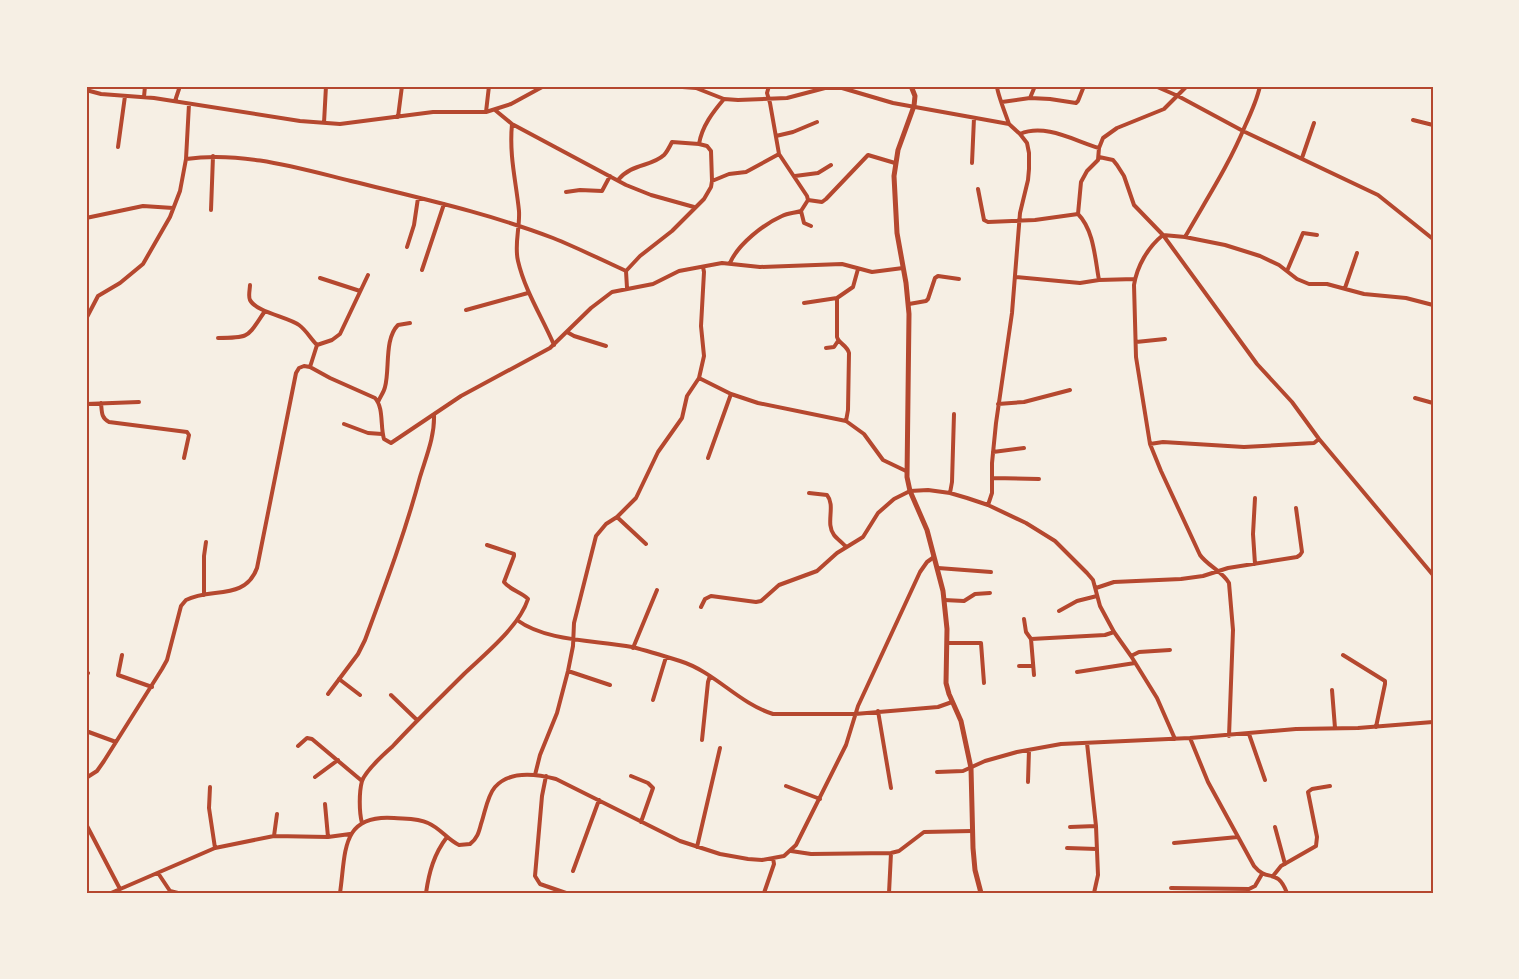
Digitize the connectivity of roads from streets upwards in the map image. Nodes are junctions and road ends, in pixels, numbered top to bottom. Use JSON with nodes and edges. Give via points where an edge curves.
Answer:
{"nodes":[{"id":1,"x":103,"y":86,"type":"edge"},
{"id":2,"x":145,"y":86,"type":"edge"},
{"id":3,"x":180,"y":86,"type":"edge"},
{"id":4,"x":326,"y":86,"type":"edge"},
{"id":5,"x":402,"y":86,"type":"edge"},
{"id":6,"x":490,"y":86,"type":"edge"},
{"id":7,"x":544,"y":86,"type":"edge"},
{"id":8,"x":669,"y":86,"type":"edge"},
{"id":9,"x":769,"y":86,"type":"edge"},
{"id":10,"x":911,"y":86,"type":"edge"},
{"id":11,"x":997,"y":86,"type":"edge"},
{"id":12,"x":1035,"y":86,"type":"edge"},
{"id":13,"x":1084,"y":86,"type":"edge"},
{"id":14,"x":1155,"y":86,"type":"edge"},
{"id":15,"x":1187,"y":86,"type":"edge"},
{"id":16,"x":1260,"y":86,"type":"edge"},
{"id":17,"x":825,"y":87,"type":"edge"},
{"id":18,"x":86,"y":90,"type":"edge"},
{"id":19,"x":101,"y":94,"type":"junction"},
{"id":20,"x":125,"y":96,"type":"junction"},
{"id":21,"x":1178,"y":96,"type":"junction"},
{"id":22,"x":144,"y":97,"type":"junction"},
{"id":23,"x":724,"y":98,"type":"junction"},
{"id":24,"x":768,"y":98,"type":"junction"},
{"id":25,"x":1030,"y":98,"type":"junction"},
{"id":26,"x":175,"y":101,"type":"junction"},
{"id":27,"x":1002,"y":102,"type":"junction"},
{"id":28,"x":189,"y":104,"type":"junction"},
{"id":29,"x":914,"y":106,"type":"junction"},
{"id":30,"x":495,"y":110,"type":"junction"},
{"id":31,"x":486,"y":112,"type":"junction"},
{"id":32,"x":398,"y":117,"type":"junction"},
{"id":33,"x":974,"y":118,"type":"junction"},
{"id":34,"x":1413,"y":120,"type":"dead end"},
{"id":35,"x":817,"y":122,"type":"dead end"},
{"id":36,"x":324,"y":123,"type":"junction"},
{"id":37,"x":1314,"y":123,"type":"dead end"},
{"id":38,"x":512,"y":124,"type":"junction"},
{"id":39,"x":1009,"y":124,"type":"junction"},
{"id":40,"x":1433,"y":125,"type":"edge"},
{"id":41,"x":1243,"y":131,"type":"junction"},
{"id":42,"x":1020,"y":134,"type":"junction"},
{"id":43,"x":776,"y":136,"type":"junction"},
{"id":44,"x":699,"y":144,"type":"junction"},
{"id":45,"x":118,"y":146,"type":"dead end"},
{"id":46,"x":1099,"y":148,"type":"junction"},
{"id":47,"x":779,"y":154,"type":"junction"},
{"id":48,"x":213,"y":156,"type":"junction"},
{"id":49,"x":1099,"y":156,"type":"junction"},
{"id":50,"x":186,"y":158,"type":"junction"},
{"id":51,"x":1302,"y":158,"type":"junction"},
{"id":52,"x":895,"y":163,"type":"junction"},
{"id":53,"x":972,"y":163,"type":"dead end"},
{"id":54,"x":831,"y":166,"type":"dead end"},
{"id":55,"x":610,"y":176,"type":"junction"},
{"id":56,"x":795,"y":176,"type":"junction"},
{"id":57,"x":618,"y":180,"type":"junction"},
{"id":58,"x":712,"y":181,"type":"junction"},
{"id":59,"x":978,"y":189,"type":"dead end"},
{"id":60,"x":566,"y":192,"type":"dead end"},
{"id":61,"x":418,"y":198,"type":"junction"},
{"id":62,"x":808,"y":200,"type":"junction"},
{"id":63,"x":444,"y":204,"type":"junction"},
{"id":64,"x":694,"y":207,"type":"junction"},
{"id":65,"x":173,"y":208,"type":"junction"},
{"id":66,"x":211,"y":210,"type":"dead end"},
{"id":67,"x":801,"y":210,"type":"junction"},
{"id":68,"x":1078,"y":214,"type":"junction"},
{"id":69,"x":86,"y":218,"type":"edge"},
{"id":70,"x":1019,"y":220,"type":"junction"},
{"id":71,"x":518,"y":226,"type":"junction"},
{"id":72,"x":811,"y":226,"type":"dead end"},
{"id":73,"x":1163,"y":235,"type":"junction"},
{"id":74,"x":1317,"y":236,"type":"dead end"},
{"id":75,"x":1185,"y":237,"type":"junction"},
{"id":76,"x":1433,"y":239,"type":"edge"},
{"id":77,"x":407,"y":247,"type":"dead end"},
{"id":78,"x":1357,"y":253,"type":"dead end"},
{"id":79,"x":730,"y":263,"type":"junction"},
{"id":80,"x":703,"y":267,"type":"junction"},
{"id":81,"x":903,"y":268,"type":"junction"},
{"id":82,"x":858,"y":269,"type":"junction"},
{"id":83,"x":422,"y":270,"type":"dead end"},
{"id":84,"x":626,"y":270,"type":"junction"},
{"id":85,"x":1287,"y":271,"type":"junction"},
{"id":86,"x":368,"y":275,"type":"dead end"},
{"id":87,"x":1015,"y":277,"type":"junction"},
{"id":88,"x":320,"y":278,"type":"dead end"},
{"id":89,"x":959,"y":279,"type":"dead end"},
{"id":90,"x":1135,"y":279,"type":"junction"},
{"id":91,"x":1099,"y":280,"type":"junction"},
{"id":92,"x":250,"y":285,"type":"dead end"},
{"id":93,"x":627,"y":288,"type":"junction"},
{"id":94,"x":1345,"y":288,"type":"junction"},
{"id":95,"x":360,"y":291,"type":"junction"},
{"id":96,"x":528,"y":293,"type":"junction"},
{"id":97,"x":837,"y":298,"type":"junction"},
{"id":98,"x":804,"y":303,"type":"dead end"},
{"id":99,"x":909,"y":304,"type":"junction"},
{"id":100,"x":1433,"y":304,"type":"edge"},
{"id":101,"x":466,"y":310,"type":"dead end"},
{"id":102,"x":265,"y":311,"type":"junction"},
{"id":103,"x":86,"y":319,"type":"edge"},
{"id":104,"x":410,"y":323,"type":"dead end"},
{"id":105,"x":566,"y":332,"type":"junction"},
{"id":106,"x":218,"y":338,"type":"dead end"},
{"id":107,"x":1165,"y":339,"type":"dead end"},
{"id":108,"x":838,"y":341,"type":"junction"},
{"id":109,"x":1136,"y":342,"type":"junction"},
{"id":110,"x":554,"y":345,"type":"junction"},
{"id":111,"x":317,"y":346,"type":"junction"},
{"id":112,"x":606,"y":346,"type":"dead end"},
{"id":113,"x":826,"y":348,"type":"dead end"},
{"id":114,"x":310,"y":367,"type":"junction"},
{"id":115,"x":699,"y":378,"type":"junction"},
{"id":116,"x":1070,"y":390,"type":"dead end"},
{"id":117,"x":731,"y":394,"type":"junction"},
{"id":118,"x":1415,"y":398,"type":"dead end"},
{"id":119,"x":139,"y":402,"type":"dead end"},
{"id":120,"x":378,"y":402,"type":"junction"},
{"id":121,"x":1433,"y":403,"type":"edge"},
{"id":122,"x":86,"y":404,"type":"edge"},
{"id":123,"x":101,"y":404,"type":"junction"},
{"id":124,"x":998,"y":404,"type":"junction"},
{"id":125,"x":434,"y":414,"type":"junction"},
{"id":126,"x":954,"y":414,"type":"dead end"},
{"id":127,"x":846,"y":422,"type":"junction"},
{"id":128,"x":344,"y":424,"type":"dead end"},
{"id":129,"x":382,"y":434,"type":"junction"},
{"id":130,"x":1319,"y":439,"type":"junction"},
{"id":131,"x":1150,"y":444,"type":"junction"},
{"id":132,"x":1024,"y":448,"type":"dead end"},
{"id":133,"x":993,"y":452,"type":"junction"},
{"id":134,"x":184,"y":458,"type":"dead end"},
{"id":135,"x":708,"y":458,"type":"dead end"},
{"id":136,"x":906,"y":471,"type":"junction"},
{"id":137,"x":992,"y":478,"type":"junction"},
{"id":138,"x":1039,"y":479,"type":"dead end"},
{"id":139,"x":910,"y":491,"type":"junction"},
{"id":140,"x":809,"y":492,"type":"dead end"},
{"id":141,"x":950,"y":493,"type":"junction"},
{"id":142,"x":1255,"y":498,"type":"dead end"},
{"id":143,"x":988,"y":505,"type":"junction"},
{"id":144,"x":1296,"y":508,"type":"dead end"},
{"id":145,"x":617,"y":517,"type":"junction"},
{"id":146,"x":206,"y":542,"type":"dead end"},
{"id":147,"x":646,"y":544,"type":"dead end"},
{"id":148,"x":487,"y":545,"type":"dead end"},
{"id":149,"x":846,"y":547,"type":"junction"},
{"id":150,"x":934,"y":557,"type":"junction"},
{"id":151,"x":1255,"y":564,"type":"junction"},
{"id":152,"x":938,"y":568,"type":"junction"},
{"id":153,"x":1217,"y":571,"type":"junction"},
{"id":154,"x":991,"y":572,"type":"dead end"},
{"id":155,"x":1433,"y":575,"type":"edge"},
{"id":156,"x":1096,"y":588,"type":"junction"},
{"id":157,"x":658,"y":590,"type":"dead end"},
{"id":158,"x":990,"y":593,"type":"dead end"},
{"id":159,"x":204,"y":595,"type":"junction"},
{"id":160,"x":1097,"y":596,"type":"junction"},
{"id":161,"x":944,"y":600,"type":"junction"},
{"id":162,"x":702,"y":607,"type":"dead end"},
{"id":163,"x":1059,"y":611,"type":"dead end"},
{"id":164,"x":1024,"y":619,"type":"dead end"},
{"id":165,"x":517,"y":620,"type":"junction"},
{"id":166,"x":1114,"y":632,"type":"junction"},
{"id":167,"x":572,"y":638,"type":"junction"},
{"id":168,"x":1031,"y":639,"type":"junction"},
{"id":169,"x":947,"y":643,"type":"junction"},
{"id":170,"x":633,"y":648,"type":"junction"},
{"id":171,"x":1170,"y":650,"type":"dead end"},
{"id":172,"x":122,"y":655,"type":"dead end"},
{"id":173,"x":1343,"y":655,"type":"dead end"},
{"id":174,"x":1130,"y":656,"type":"junction"},
{"id":175,"x":666,"y":657,"type":"junction"},
{"id":176,"x":1135,"y":664,"type":"junction"},
{"id":177,"x":1019,"y":666,"type":"dead end"},
{"id":178,"x":1033,"y":666,"type":"junction"},
{"id":179,"x":568,"y":671,"type":"junction"},
{"id":180,"x":1076,"y":672,"type":"dead end"},
{"id":181,"x":1034,"y":675,"type":"dead end"},
{"id":182,"x":710,"y":676,"type":"junction"},
{"id":183,"x":339,"y":678,"type":"junction"},
{"id":184,"x":984,"y":683,"type":"dead end"},
{"id":185,"x":610,"y":686,"type":"dead end"},
{"id":186,"x":152,"y":687,"type":"junction"},
{"id":187,"x":1332,"y":690,"type":"dead end"},
{"id":188,"x":328,"y":694,"type":"dead end"},
{"id":189,"x":360,"y":695,"type":"dead end"},
{"id":190,"x":391,"y":695,"type":"dead end"},
{"id":191,"x":653,"y":700,"type":"dead end"},
{"id":192,"x":952,"y":702,"type":"junction"},
{"id":193,"x":878,"y":711,"type":"junction"},
{"id":194,"x":855,"y":714,"type":"junction"},
{"id":195,"x":417,"y":720,"type":"junction"},
{"id":196,"x":1433,"y":722,"type":"edge"},
{"id":197,"x":1376,"y":727,"type":"junction"},
{"id":198,"x":1335,"y":728,"type":"junction"},
{"id":199,"x":86,"y":731,"type":"edge"},
{"id":200,"x":1248,"y":734,"type":"junction"},
{"id":201,"x":1229,"y":736,"type":"junction"},
{"id":202,"x":1190,"y":738,"type":"junction"},
{"id":203,"x":1175,"y":739,"type":"junction"},
{"id":204,"x":702,"y":740,"type":"dead end"},
{"id":205,"x":116,"y":742,"type":"junction"},
{"id":206,"x":1088,"y":743,"type":"junction"},
{"id":207,"x":298,"y":746,"type":"dead end"},
{"id":208,"x":720,"y":748,"type":"dead end"},
{"id":209,"x":1029,"y":750,"type":"junction"},
{"id":210,"x":338,"y":760,"type":"junction"},
{"id":211,"x":971,"y":768,"type":"junction"},
{"id":212,"x":937,"y":772,"type":"dead end"},
{"id":213,"x":535,"y":775,"type":"junction"},
{"id":214,"x":546,"y":776,"type":"junction"},
{"id":215,"x":631,"y":776,"type":"dead end"},
{"id":216,"x":315,"y":777,"type":"dead end"},
{"id":217,"x":86,"y":778,"type":"edge"},
{"id":218,"x":1265,"y":780,"type":"dead end"},
{"id":219,"x":362,"y":781,"type":"junction"},
{"id":220,"x":1028,"y":782,"type":"dead end"},
{"id":221,"x":786,"y":786,"type":"dead end"},
{"id":222,"x":1330,"y":786,"type":"dead end"},
{"id":223,"x":210,"y":787,"type":"dead end"},
{"id":224,"x":891,"y":788,"type":"dead end"},
{"id":225,"x":820,"y":799,"type":"junction"},
{"id":226,"x":599,"y":800,"type":"junction"},
{"id":227,"x":325,"y":804,"type":"dead end"},
{"id":228,"x":277,"y":814,"type":"dead end"},
{"id":229,"x":641,"y":822,"type":"junction"},
{"id":230,"x":362,"y":823,"type":"junction"},
{"id":231,"x":86,"y":824,"type":"edge"},
{"id":232,"x":1096,"y":826,"type":"junction"},
{"id":233,"x":1070,"y":827,"type":"dead end"},
{"id":234,"x":1275,"y":827,"type":"dead end"},
{"id":235,"x":972,"y":831,"type":"junction"},
{"id":236,"x":350,"y":834,"type":"junction"},
{"id":237,"x":274,"y":836,"type":"junction"},
{"id":238,"x":328,"y":836,"type":"junction"},
{"id":239,"x":447,"y":836,"type":"junction"},
{"id":240,"x":1238,"y":837,"type":"junction"},
{"id":241,"x":1174,"y":843,"type":"dead end"},
{"id":242,"x":697,"y":847,"type":"junction"},
{"id":243,"x":216,"y":848,"type":"junction"},
{"id":244,"x":1067,"y":848,"type":"dead end"},
{"id":245,"x":1097,"y":849,"type":"junction"},
{"id":246,"x":791,"y":851,"type":"junction"},
{"id":247,"x":891,"y":853,"type":"junction"},
{"id":248,"x":773,"y":858,"type":"junction"},
{"id":249,"x":1285,"y":864,"type":"junction"},
{"id":250,"x":573,"y":871,"type":"dead end"},
{"id":251,"x":158,"y":874,"type":"junction"},
{"id":252,"x":1262,"y":874,"type":"junction"},
{"id":253,"x":1273,"y":876,"type":"junction"},
{"id":254,"x":1171,"y":888,"type":"dead end"},
{"id":255,"x":120,"y":889,"type":"junction"},
{"id":256,"x":1213,"y":891,"type":"edge"},
{"id":257,"x":111,"y":893,"type":"edge"},
{"id":258,"x":178,"y":893,"type":"edge"},
{"id":259,"x":340,"y":893,"type":"edge"},
{"id":260,"x":426,"y":893,"type":"edge"},
{"id":261,"x":566,"y":893,"type":"edge"},
{"id":262,"x":764,"y":893,"type":"edge"},
{"id":263,"x":889,"y":893,"type":"edge"},
{"id":264,"x":981,"y":893,"type":"edge"},
{"id":265,"x":1094,"y":893,"type":"edge"},
{"id":266,"x":1287,"y":893,"type":"edge"}],
"edges":[{"from":1,"to":19,"type":"street"},
{"from":2,"to":22,"type":"street"},
{"from":3,"to":26,"type":"street"},
{"from":4,"to":36,"type":"street"},
{"from":5,"to":32,"type":"street"},
{"from":6,"to":31,"type":"street"},
{"from":7,"to":30,"type":"street"},
{"from":8,"to":23,"type":"street","via":[[696,88]]},
{"from":9,"to":24,"type":"street"},
{"from":10,"to":29,"type":"street"},
{"from":11,"to":27,"type":"street"},
{"from":12,"to":25,"type":"street"},
{"from":13,"to":25,"type":"street","via":[[1076,103]]},
{"from":14,"to":21,"type":"street"},
{"from":15,"to":21,"type":"street"},
{"from":16,"to":41,"type":"street"},
{"from":17,"to":24,"type":"street","via":[[787,98]]},
{"from":17,"to":29,"type":"street","via":[[842,88]]},
{"from":18,"to":19,"type":"street"},
{"from":19,"to":20,"type":"street"},
{"from":20,"to":22,"type":"street"},
{"from":20,"to":45,"type":"street"},
{"from":21,"to":41,"type":"street"},
{"from":21,"to":46,"type":"street","via":[[1164,109],[1116,128],[1103,138]]},
{"from":22,"to":26,"type":"street"},
{"from":23,"to":24,"type":"street"},
{"from":23,"to":44,"type":"street","via":[[703,130]]},
{"from":24,"to":43,"type":"street"},
{"from":25,"to":27,"type":"street"},
{"from":26,"to":28,"type":"street"},
{"from":27,"to":39,"type":"street"},
{"from":28,"to":36,"type":"street"},
{"from":28,"to":50,"type":"street"},
{"from":29,"to":33,"type":"street"},
{"from":29,"to":52,"type":"street"},
{"from":30,"to":31,"type":"street"},
{"from":30,"to":38,"type":"street"},
{"from":31,"to":32,"type":"street","via":[[433,112]]},
{"from":32,"to":36,"type":"street"},
{"from":33,"to":39,"type":"street"},
{"from":33,"to":53,"type":"street"},
{"from":34,"to":40,"type":"street"},
{"from":35,"to":43,"type":"street"},
{"from":37,"to":51,"type":"street"},
{"from":38,"to":55,"type":"street"},
{"from":38,"to":71,"type":"street","via":[[510,140]]},
{"from":39,"to":42,"type":"street"},
{"from":41,"to":51,"type":"street"},
{"from":41,"to":75,"type":"street"},
{"from":42,"to":46,"type":"street","via":[[1045,131]]},
{"from":42,"to":70,"type":"street","via":[[1029,153],[1029,169]]},
{"from":43,"to":47,"type":"street"},
{"from":44,"to":57,"type":"street","via":[[672,142],[660,158],[634,168]]},
{"from":44,"to":58,"type":"street","via":[[708,146],[711,151]]},
{"from":46,"to":49,"type":"street"},
{"from":47,"to":56,"type":"street"},
{"from":47,"to":58,"type":"street","via":[[746,172]]},
{"from":48,"to":50,"type":"street"},
{"from":48,"to":61,"type":"street","via":[[282,164]]},
{"from":48,"to":66,"type":"street"},
{"from":49,"to":68,"type":"street","via":[[1083,176]]},
{"from":49,"to":73,"type":"street","via":[[1117,165],[1134,206]]},
{"from":50,"to":65,"type":"street"},
{"from":51,"to":76,"type":"street","via":[[1378,195]]},
{"from":52,"to":62,"type":"street","via":[[868,155],[826,199],[822,202]]},
{"from":52,"to":81,"type":"street","via":[[897,233]]},
{"from":54,"to":56,"type":"street","via":[[818,173]]},
{"from":55,"to":57,"type":"street"},
{"from":55,"to":60,"type":"street","via":[[602,191]]},
{"from":56,"to":62,"type":"street"},
{"from":57,"to":64,"type":"street","via":[[651,195]]},
{"from":58,"to":64,"type":"street","via":[[704,199]]},
{"from":59,"to":70,"type":"street","via":[[984,220]]},
{"from":61,"to":63,"type":"street"},
{"from":61,"to":77,"type":"street"},
{"from":62,"to":67,"type":"street"},
{"from":63,"to":71,"type":"street"},
{"from":63,"to":83,"type":"street"},
{"from":64,"to":84,"type":"street"},
{"from":65,"to":69,"type":"street","via":[[143,206]]},
{"from":65,"to":103,"type":"street","via":[[143,264],[98,296]]},
{"from":67,"to":72,"type":"street","via":[[804,223]]},
{"from":67,"to":79,"type":"street","via":[[782,216],[750,238]]},
{"from":68,"to":70,"type":"street"},
{"from":68,"to":91,"type":"street","via":[[1088,229]]},
{"from":70,"to":87,"type":"street"},
{"from":71,"to":84,"type":"street"},
{"from":71,"to":96,"type":"street","via":[[518,261]]},
{"from":73,"to":75,"type":"street"},
{"from":73,"to":90,"type":"street","via":[[1143,259]]},
{"from":73,"to":130,"type":"street","via":[[1257,364],[1292,402]]},
{"from":74,"to":85,"type":"street","via":[[1303,233]]},
{"from":75,"to":85,"type":"street","via":[[1260,256]]},
{"from":78,"to":94,"type":"street"},
{"from":79,"to":80,"type":"street"},
{"from":79,"to":82,"type":"street","via":[[760,267],[834,264]]},
{"from":80,"to":93,"type":"street","via":[[679,270],[653,284]]},
{"from":80,"to":115,"type":"street","via":[[701,326],[704,356]]},
{"from":81,"to":82,"type":"street","via":[[872,272]]},
{"from":81,"to":99,"type":"street"},
{"from":82,"to":97,"type":"street","via":[[853,287]]},
{"from":84,"to":93,"type":"street"},
{"from":85,"to":94,"type":"street","via":[[1308,284]]},
{"from":86,"to":95,"type":"street"},
{"from":87,"to":91,"type":"street","via":[[1080,284]]},
{"from":87,"to":124,"type":"street"},
{"from":88,"to":95,"type":"street"},
{"from":89,"to":99,"type":"street","via":[[938,276],[926,301]]},
{"from":90,"to":91,"type":"street"},
{"from":90,"to":109,"type":"street"},
{"from":92,"to":102,"type":"street","via":[[249,299]]},
{"from":93,"to":105,"type":"street","via":[[612,292]]},
{"from":94,"to":100,"type":"street","via":[[1364,294]]},
{"from":95,"to":111,"type":"street","via":[[340,334]]},
{"from":96,"to":101,"type":"street"},
{"from":96,"to":110,"type":"street"},
{"from":97,"to":98,"type":"street"},
{"from":97,"to":108,"type":"street"},
{"from":99,"to":136,"type":"street"},
{"from":102,"to":106,"type":"street","via":[[245,336]]},
{"from":102,"to":111,"type":"street","via":[[300,325]]},
{"from":104,"to":120,"type":"street","via":[[398,325],[392,333],[386,386]]},
{"from":105,"to":110,"type":"street"},
{"from":105,"to":112,"type":"street"},
{"from":107,"to":109,"type":"street"},
{"from":108,"to":113,"type":"street","via":[[834,347]]},
{"from":108,"to":127,"type":"street","via":[[848,348],[849,353]]},
{"from":109,"to":131,"type":"street"},
{"from":110,"to":125,"type":"street"},
{"from":111,"to":114,"type":"street"},
{"from":114,"to":120,"type":"street"},
{"from":114,"to":159,"type":"street","via":[[299,368],[296,373],[253,577],[244,586]]},
{"from":115,"to":117,"type":"street"},
{"from":115,"to":145,"type":"street","via":[[687,396],[682,418],[658,452],[636,498]]},
{"from":116,"to":124,"type":"street","via":[[1024,402]]},
{"from":117,"to":127,"type":"street"},
{"from":117,"to":135,"type":"street"},
{"from":118,"to":121,"type":"street"},
{"from":119,"to":123,"type":"street"},
{"from":120,"to":129,"type":"street"},
{"from":122,"to":123,"type":"street"},
{"from":123,"to":134,"type":"street","via":[[102,415],[109,422],[187,432]]},
{"from":124,"to":133,"type":"street"},
{"from":125,"to":129,"type":"street","via":[[393,442],[385,441]]},
{"from":125,"to":183,"type":"street","via":[[433,435],[398,551],[365,640]]},
{"from":126,"to":141,"type":"street"},
{"from":127,"to":136,"type":"street","via":[[864,434],[883,460]]},
{"from":128,"to":129,"type":"street","via":[[368,433]]},
{"from":130,"to":131,"type":"street","via":[[1314,443],[1244,448],[1163,442]]},
{"from":130,"to":155,"type":"street"},
{"from":131,"to":153,"type":"street","via":[[1200,555]]},
{"from":132,"to":133,"type":"street"},
{"from":133,"to":137,"type":"street"},
{"from":136,"to":139,"type":"street"},
{"from":137,"to":138,"type":"street"},
{"from":137,"to":143,"type":"street"},
{"from":139,"to":141,"type":"street"},
{"from":139,"to":149,"type":"street","via":[[885,506],[863,537]]},
{"from":139,"to":150,"type":"street"},
{"from":140,"to":149,"type":"street","via":[[827,495],[831,500],[833,534]]},
{"from":141,"to":143,"type":"street"},
{"from":142,"to":151,"type":"street"},
{"from":143,"to":156,"type":"street","via":[[1055,541],[1087,573]]},
{"from":144,"to":151,"type":"street","via":[[1300,555]]},
{"from":145,"to":147,"type":"street"},
{"from":145,"to":167,"type":"street","via":[[596,536]]},
{"from":146,"to":159,"type":"street"},
{"from":148,"to":165,"type":"street","via":[[514,554],[504,582],[528,599]]},
{"from":149,"to":162,"type":"street","via":[[818,572],[779,585],[762,601],[711,596],[705,599]]},
{"from":150,"to":152,"type":"street"},
{"from":150,"to":194,"type":"street","via":[[920,572]]},
{"from":151,"to":153,"type":"street"},
{"from":152,"to":154,"type":"street"},
{"from":152,"to":161,"type":"street"},
{"from":153,"to":156,"type":"street","via":[[1180,579],[1114,582]]},
{"from":153,"to":201,"type":"street","via":[[1229,583],[1233,630]]},
{"from":156,"to":160,"type":"street"},
{"from":157,"to":170,"type":"street"},
{"from":158,"to":161,"type":"street","via":[[975,594],[964,601]]},
{"from":159,"to":186,"type":"street","via":[[190,598],[181,606],[167,660]]},
{"from":160,"to":163,"type":"street","via":[[1077,601]]},
{"from":160,"to":166,"type":"street"},
{"from":161,"to":169,"type":"street"},
{"from":164,"to":168,"type":"street"},
{"from":165,"to":167,"type":"street","via":[[534,630]]},
{"from":165,"to":195,"type":"street"},
{"from":166,"to":168,"type":"street"},
{"from":166,"to":174,"type":"street"},
{"from":167,"to":170,"type":"street"},
{"from":167,"to":179,"type":"street"},
{"from":168,"to":178,"type":"street"},
{"from":169,"to":184,"type":"street","via":[[981,643]]},
{"from":169,"to":192,"type":"street","via":[[945,677]]},
{"from":170,"to":175,"type":"street"},
{"from":171,"to":174,"type":"street","via":[[1139,652]]},
{"from":172,"to":186,"type":"street","via":[[118,675]]},
{"from":173,"to":197,"type":"street","via":[[1384,681]]},
{"from":174,"to":176,"type":"street"},
{"from":175,"to":182,"type":"street","via":[[698,668]]},
{"from":175,"to":191,"type":"street"},
{"from":176,"to":180,"type":"street"},
{"from":176,"to":203,"type":"street","via":[[1157,698]]},
{"from":177,"to":178,"type":"street"},
{"from":178,"to":181,"type":"street"},
{"from":179,"to":185,"type":"street"},
{"from":179,"to":213,"type":"street"},
{"from":182,"to":194,"type":"street","via":[[754,707],[773,714]]},
{"from":182,"to":204,"type":"street"},
{"from":183,"to":188,"type":"street"},
{"from":183,"to":189,"type":"street"},
{"from":186,"to":205,"type":"street"},
{"from":187,"to":198,"type":"street"},
{"from":190,"to":195,"type":"street"},
{"from":192,"to":193,"type":"street","via":[[938,708]]},
{"from":192,"to":211,"type":"street","via":[[961,721]]},
{"from":193,"to":194,"type":"street"},
{"from":193,"to":224,"type":"street"},
{"from":194,"to":225,"type":"street","via":[[850,736]]},
{"from":195,"to":219,"type":"street"},
{"from":196,"to":197,"type":"street"},
{"from":197,"to":198,"type":"street"},
{"from":198,"to":200,"type":"street"},
{"from":199,"to":205,"type":"street"},
{"from":200,"to":201,"type":"street"},
{"from":200,"to":218,"type":"street"},
{"from":201,"to":202,"type":"street"},
{"from":202,"to":203,"type":"street"},
{"from":202,"to":240,"type":"street","via":[[1208,782]]},
{"from":203,"to":206,"type":"street"},
{"from":205,"to":217,"type":"street","via":[[97,771]]},
{"from":206,"to":209,"type":"street"},
{"from":206,"to":232,"type":"street"},
{"from":207,"to":210,"type":"street","via":[[307,738],[312,739]]},
{"from":208,"to":242,"type":"street"},
{"from":209,"to":211,"type":"street"},
{"from":209,"to":220,"type":"street"},
{"from":210,"to":216,"type":"street"},
{"from":210,"to":219,"type":"street"},
{"from":211,"to":212,"type":"street"},
{"from":211,"to":235,"type":"street"},
{"from":213,"to":214,"type":"street"},
{"from":213,"to":239,"type":"street","via":[[507,779],[495,787],[473,842],[459,845]]},
{"from":214,"to":226,"type":"street"},
{"from":214,"to":261,"type":"street","via":[[535,876],[540,884]]},
{"from":215,"to":229,"type":"street","via":[[653,788]]},
{"from":219,"to":230,"type":"street"},
{"from":221,"to":225,"type":"street"},
{"from":222,"to":249,"type":"street","via":[[1312,788],[1308,792],[1316,846]]},
{"from":223,"to":243,"type":"street","via":[[208,808]]},
{"from":225,"to":246,"type":"street"},
{"from":226,"to":229,"type":"street"},
{"from":226,"to":250,"type":"street"},
{"from":227,"to":238,"type":"street"},
{"from":228,"to":237,"type":"street"},
{"from":229,"to":242,"type":"street"},
{"from":230,"to":236,"type":"street"},
{"from":230,"to":239,"type":"street","via":[[374,818],[420,820]]},
{"from":231,"to":255,"type":"street"},
{"from":232,"to":233,"type":"street"},
{"from":232,"to":245,"type":"street"},
{"from":234,"to":249,"type":"street"},
{"from":235,"to":247,"type":"street","via":[[924,832],[900,851]]},
{"from":235,"to":264,"type":"street","via":[[975,870]]},
{"from":236,"to":238,"type":"street"},
{"from":236,"to":259,"type":"street"},
{"from":237,"to":238,"type":"street"},
{"from":237,"to":243,"type":"street"},
{"from":239,"to":260,"type":"street","via":[[435,854]]},
{"from":240,"to":241,"type":"street"},
{"from":240,"to":252,"type":"street"},
{"from":242,"to":248,"type":"street","via":[[748,859]]},
{"from":243,"to":251,"type":"street"},
{"from":244,"to":245,"type":"street"},
{"from":245,"to":265,"type":"street","via":[[1098,875]]},
{"from":246,"to":247,"type":"street","via":[[811,854]]},
{"from":246,"to":248,"type":"street"},
{"from":247,"to":263,"type":"street"},
{"from":248,"to":262,"type":"street"},
{"from":249,"to":253,"type":"street"},
{"from":251,"to":255,"type":"street"},
{"from":251,"to":258,"type":"street","via":[[170,891]]},
{"from":252,"to":253,"type":"street"},
{"from":252,"to":256,"type":"street","via":[[1251,888]]},
{"from":253,"to":266,"type":"street","via":[[1283,882]]},
{"from":254,"to":256,"type":"street"},
{"from":255,"to":257,"type":"street"}]}
